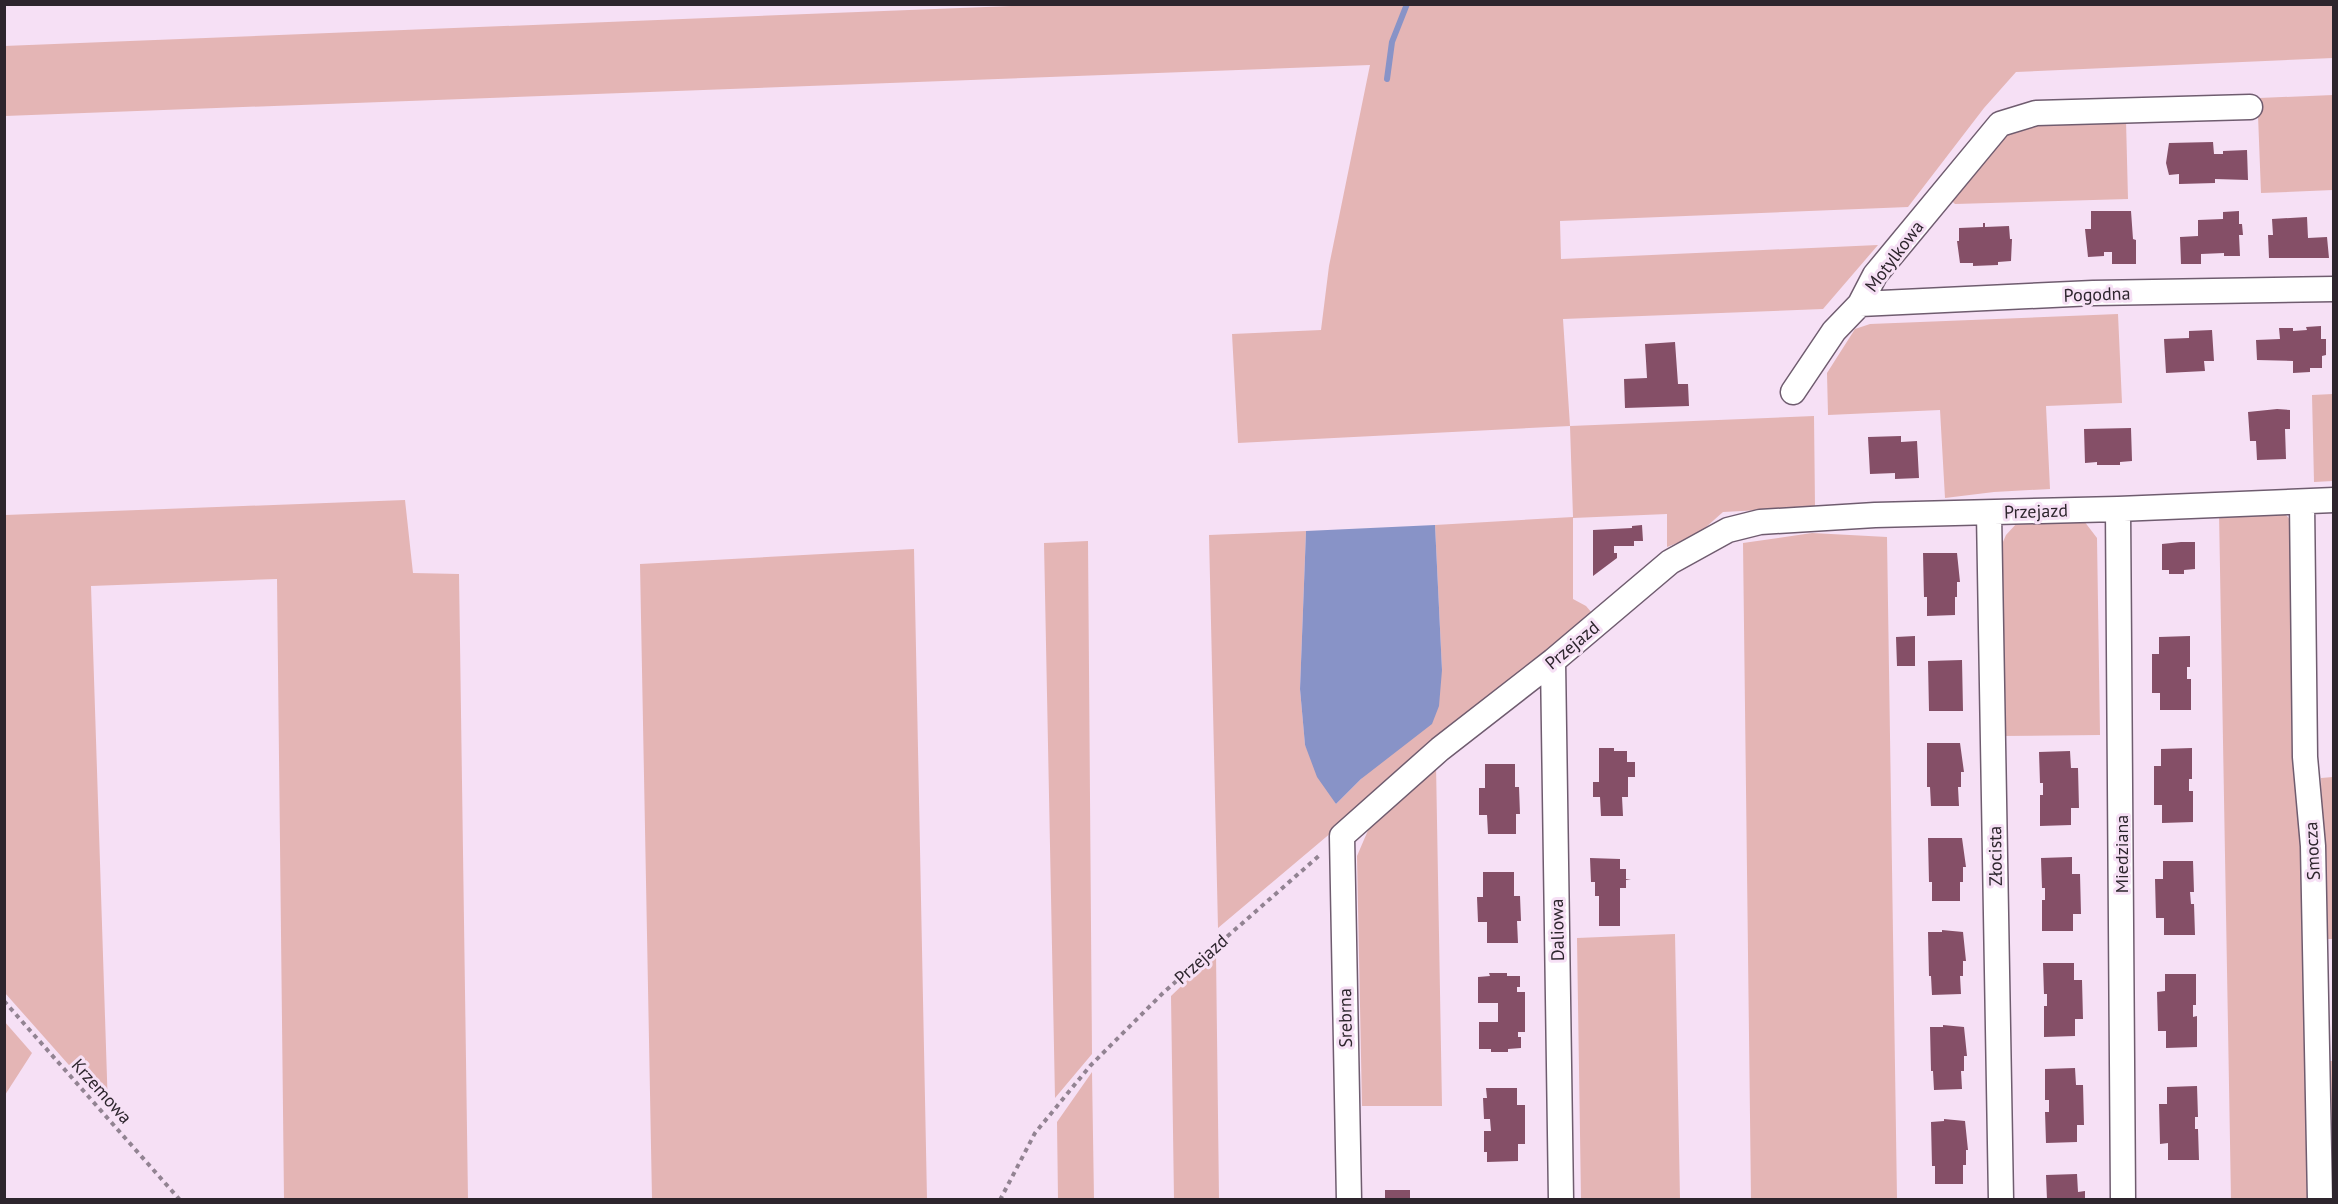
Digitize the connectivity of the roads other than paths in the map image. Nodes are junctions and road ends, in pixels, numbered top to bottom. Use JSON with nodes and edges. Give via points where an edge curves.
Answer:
{"nodes":[{"id":1,"x":2250,"y":107,"type":"dead end"},
{"id":2,"x":2334,"y":289,"type":"edge"},
{"id":3,"x":1860,"y":304,"type":"junction"},
{"id":4,"x":1793,"y":392,"type":"dead end"},
{"id":5,"x":2334,"y":500,"type":"edge"},
{"id":6,"x":2302,"y":502,"type":"junction"},
{"id":7,"x":2118,"y":509,"type":"junction"},
{"id":8,"x":1989,"y":513,"type":"junction"},
{"id":9,"x":1553,"y":661,"type":"junction"},
{"id":10,"x":1342,"y":836,"type":"joint"},
{"id":11,"x":1349,"y":1200,"type":"edge"},
{"id":12,"x":1561,"y":1200,"type":"edge"},
{"id":13,"x":2001,"y":1200,"type":"edge"},
{"id":14,"x":2124,"y":1200,"type":"edge"},
{"id":15,"x":2320,"y":1200,"type":"edge"}],
"edges":[{"from":1,"to":3,"type":"street","name":"Motylkowa","via":[[2036,113],[2000,124],[1875,275]]},
{"from":2,"to":3,"type":"street","name":"Pogodna","via":[[2093,293]]},
{"from":3,"to":4,"type":"street","name":"Motylkowa","via":[[1834,331]]},
{"from":5,"to":6,"type":"street","name":"Przejazd"},
{"from":6,"to":7,"type":"street","name":"Przejazd"},
{"from":6,"to":15,"type":"street","name":"Smocza","via":[[2305,757],[2313,846]]},
{"from":7,"to":8,"type":"street","name":"Przejazd"},
{"from":7,"to":14,"type":"street","name":"Miedziana"},
{"from":8,"to":9,"type":"street","name":"Przejazd","via":[[1760,522],[1728,530],[1670,562]]},
{"from":8,"to":13,"type":"street","name":"Złocista"},
{"from":9,"to":10,"type":"street","name":"Przejazd","via":[[1440,749]]},
{"from":9,"to":12,"type":"street","name":"Daliowa"},
{"from":10,"to":11,"type":"street","name":"Srebrna"}]}
